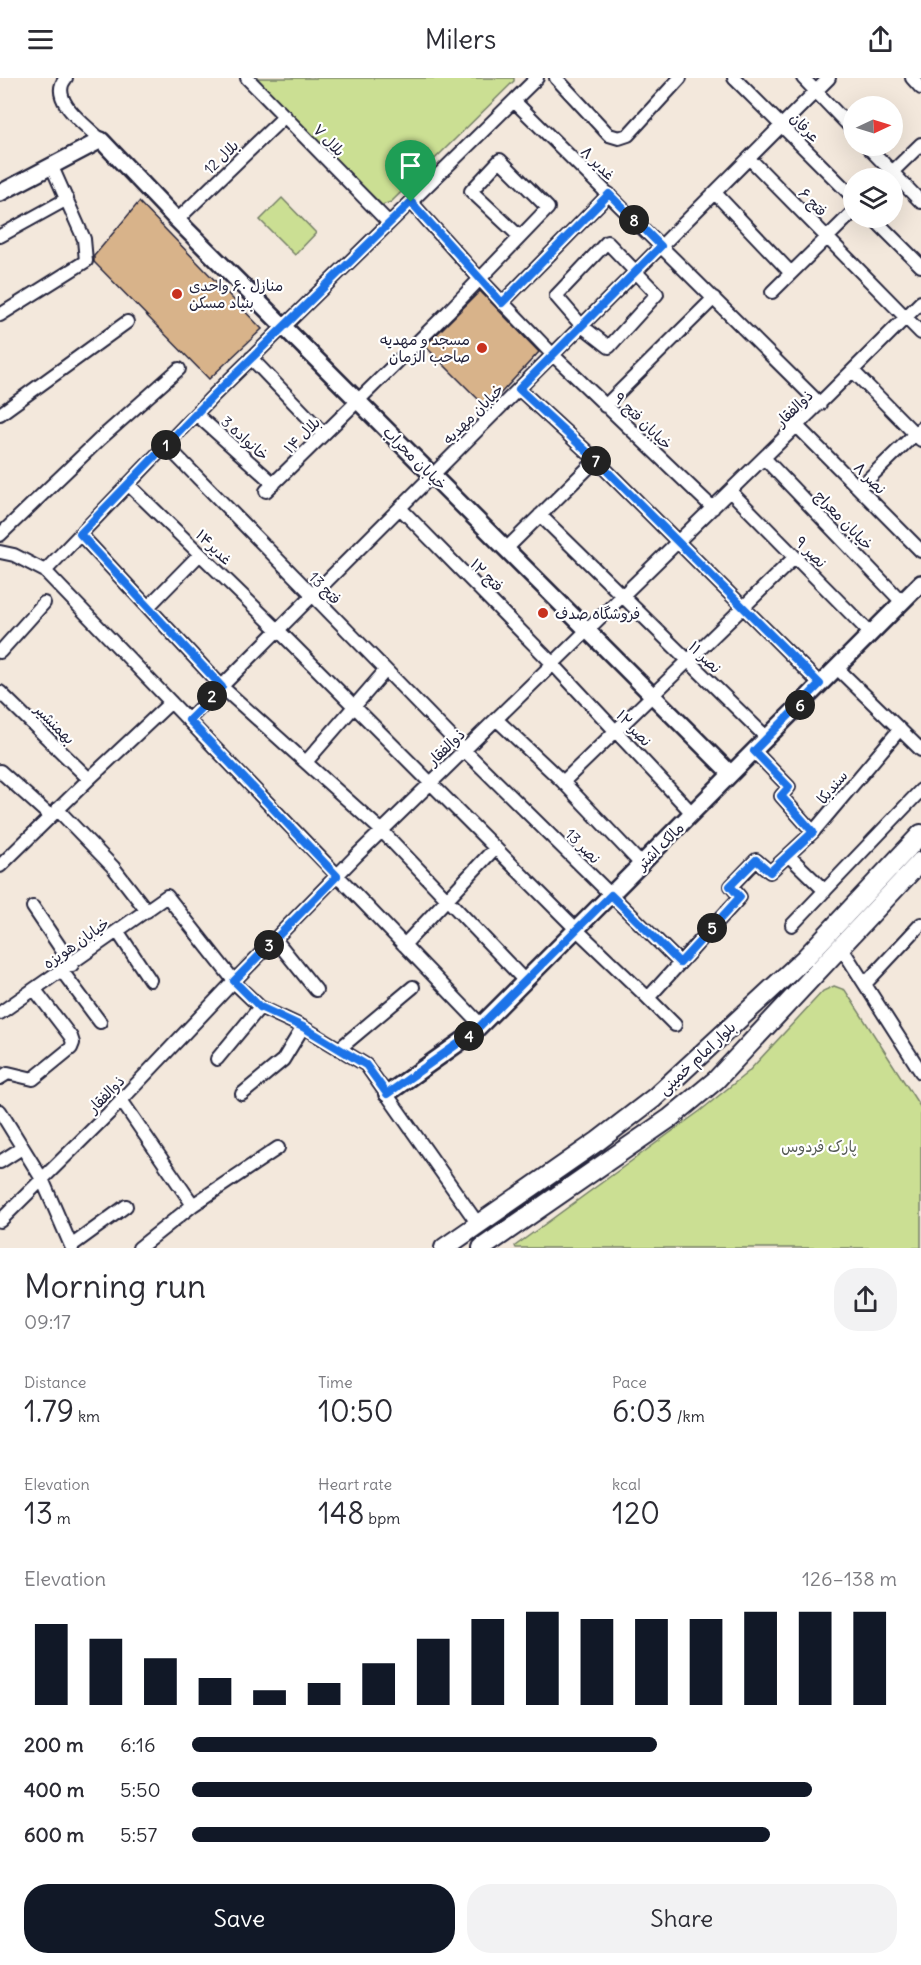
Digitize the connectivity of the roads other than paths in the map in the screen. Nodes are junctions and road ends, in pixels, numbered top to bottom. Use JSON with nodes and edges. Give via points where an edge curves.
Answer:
{"nodes":[{"id":1,"x":66,"y":78,"type":"edge"},
{"id":2,"x":248,"y":78,"type":"edge"},
{"id":3,"x":537,"y":78,"type":"edge"},
{"id":4,"x":556,"y":78,"type":"edge"},
{"id":5,"x":734,"y":78,"type":"edge"},
{"id":6,"x":803,"y":78,"type":"edge"},
{"id":7,"x":829,"y":78,"type":"edge"},
{"id":8,"x":912,"y":78,"type":"edge"},
{"id":9,"x":673,"y":80,"type":"edge"},
{"id":10,"x":921,"y":88,"type":"edge"},
{"id":11,"x":816,"y":91,"type":"junction"},
{"id":12,"x":514,"y":101,"type":"junction"},
{"id":13,"x":285,"y":116,"type":"junction"},
{"id":14,"x":843,"y":119,"type":"edge"},
{"id":15,"x":782,"y":126,"type":"junction"},
{"id":16,"x":101,"y":140,"type":"junction"},
{"id":17,"x":921,"y":144,"type":"edge"},
{"id":18,"x":875,"y":156,"type":"edge"},
{"id":19,"x":749,"y":158,"type":"junction"},
{"id":20,"x":52,"y":167,"type":"junction"},
{"id":21,"x":884,"y":168,"type":"edge"},
{"id":22,"x":896,"y":168,"type":"edge"},
{"id":23,"x":843,"y":187,"type":"edge"},
{"id":24,"x":903,"y":187,"type":"edge"},
{"id":25,"x":0,"y":193,"type":"edge"},
{"id":26,"x":715,"y":193,"type":"junction"},
{"id":27,"x":609,"y":194,"type":"junction"},
{"id":28,"x":67,"y":199,"type":"junction"},
{"id":29,"x":411,"y":202,"type":"junction"},
{"id":30,"x":921,"y":202,"type":"edge"},
{"id":31,"x":177,"y":220,"type":"junction"},
{"id":32,"x":843,"y":222,"type":"edge"},
{"id":33,"x":389,"y":223,"type":"junction"},
{"id":34,"x":883,"y":228,"type":"edge"},
{"id":35,"x":0,"y":236,"type":"edge"},
{"id":36,"x":520,"y":237,"type":"junction"},
{"id":37,"x":827,"y":237,"type":"junction"},
{"id":38,"x":661,"y":246,"type":"junction"},
{"id":39,"x":921,"y":266,"type":"edge"},
{"id":40,"x":636,"y":272,"type":"junction"},
{"id":41,"x":791,"y":273,"type":"junction"},
{"id":42,"x":478,"y":279,"type":"junction"},
{"id":43,"x":772,"y":292,"type":"dead end"},
{"id":44,"x":714,"y":298,"type":"junction"},
{"id":45,"x":921,"y":302,"type":"edge"},
{"id":46,"x":502,"y":303,"type":"junction"},
{"id":47,"x":0,"y":315,"type":"edge"},
{"id":48,"x":906,"y":318,"type":"junction"},
{"id":49,"x":127,"y":322,"type":"dead end"},
{"id":50,"x":284,"y":326,"type":"junction"},
{"id":51,"x":582,"y":326,"type":"junction"},
{"id":52,"x":921,"y":333,"type":"edge"},
{"id":53,"x":553,"y":355,"type":"junction"},
{"id":54,"x":251,"y":358,"type":"junction"},
{"id":55,"x":179,"y":369,"type":"dead end"},
{"id":56,"x":853,"y":371,"type":"junction"},
{"id":57,"x":519,"y":389,"type":"junction"},
{"id":58,"x":358,"y":401,"type":"junction"},
{"id":59,"x":820,"y":404,"type":"junction"},
{"id":60,"x":605,"y":406,"type":"junction"},
{"id":61,"x":0,"y":414,"type":"edge"},
{"id":62,"x":196,"y":414,"type":"junction"},
{"id":63,"x":797,"y":426,"type":"junction"},
{"id":64,"x":324,"y":434,"type":"junction"},
{"id":65,"x":919,"y":434,"type":"edge"},
{"id":66,"x":166,"y":446,"type":"junction"},
{"id":67,"x":764,"y":458,"type":"junction"},
{"id":68,"x":596,"y":460,"type":"junction"},
{"id":69,"x":433,"y":476,"type":"junction"},
{"id":70,"x":128,"y":484,"type":"junction"},
{"id":71,"x":270,"y":488,"type":"joint"},
{"id":72,"x":859,"y":488,"type":"junction"},
{"id":73,"x":730,"y":491,"type":"junction"},
{"id":74,"x":400,"y":508,"type":"junction"},
{"id":75,"x":712,"y":508,"type":"junction"},
{"id":76,"x":540,"y":515,"type":"junction"},
{"id":77,"x":80,"y":534,"type":"junction"},
{"id":78,"x":0,"y":535,"type":"edge"},
{"id":79,"x":678,"y":542,"type":"junction"},
{"id":80,"x":506,"y":549,"type":"junction"},
{"id":81,"x":921,"y":551,"type":"edge"},
{"id":82,"x":0,"y":552,"type":"edge"},
{"id":83,"x":200,"y":554,"type":"junction"},
{"id":84,"x":795,"y":557,"type":"junction"},
{"id":85,"x":45,"y":571,"type":"junction"},
{"id":86,"x":921,"y":583,"type":"edge"},
{"id":87,"x":312,"y":597,"type":"junction"},
{"id":88,"x":622,"y":597,"type":"junction"},
{"id":89,"x":902,"y":602,"type":"junction"},
{"id":90,"x":44,"y":603,"type":"dead end"},
{"id":91,"x":148,"y":607,"type":"junction"},
{"id":92,"x":743,"y":608,"type":"junction"},
{"id":93,"x":279,"y":630,"type":"junction"},
{"id":94,"x":587,"y":630,"type":"junction"},
{"id":95,"x":871,"y":634,"type":"junction"},
{"id":96,"x":0,"y":652,"type":"edge"},
{"id":97,"x":689,"y":662,"type":"junction"},
{"id":98,"x":553,"y":664,"type":"junction"},
{"id":99,"x":837,"y":668,"type":"junction"},
{"id":100,"x":385,"y":671,"type":"junction"},
{"id":101,"x":820,"y":684,"type":"junction"},
{"id":102,"x":222,"y":687,"type":"junction"},
{"id":103,"x":0,"y":692,"type":"edge"},
{"id":104,"x":653,"y":697,"type":"junction"},
{"id":105,"x":171,"y":702,"type":"junction"},
{"id":106,"x":354,"y":706,"type":"junction"},
{"id":107,"x":496,"y":719,"type":"junction"},
{"id":108,"x":189,"y":720,"type":"junction"},
{"id":109,"x":900,"y":729,"type":"junction"},
{"id":110,"x":616,"y":732,"type":"junction"},
{"id":111,"x":767,"y":738,"type":"junction"},
{"id":112,"x":464,"y":750,"type":"junction"},
{"id":113,"x":921,"y":750,"type":"edge"},
{"id":114,"x":754,"y":751,"type":"junction"},
{"id":115,"x":306,"y":762,"type":"junction"},
{"id":116,"x":0,"y":771,"type":"edge"},
{"id":117,"x":731,"y":774,"type":"junction"},
{"id":118,"x":89,"y":779,"type":"junction"},
{"id":119,"x":563,"y":782,"type":"junction"},
{"id":120,"x":431,"y":783,"type":"junction"},
{"id":121,"x":921,"y":790,"type":"edge"},
{"id":122,"x":54,"y":813,"type":"junction"},
{"id":123,"x":692,"y":813,"type":"junction"},
{"id":124,"x":382,"y":831,"type":"junction"},
{"id":125,"x":813,"y":832,"type":"junction"},
{"id":126,"x":921,"y":834,"type":"edge"},
{"id":127,"x":495,"y":848,"type":"junction"},
{"id":128,"x":788,"y":855,"type":"junction"},
{"id":129,"x":921,"y":861,"type":"edge"},
{"id":130,"x":641,"y":864,"type":"junction"},
{"id":131,"x":0,"y":866,"type":"edge"},
{"id":132,"x":337,"y":876,"type":"junction"},
{"id":133,"x":825,"y":891,"type":"junction"},
{"id":134,"x":611,"y":895,"type":"junction"},
{"id":135,"x":447,"y":899,"type":"junction"},
{"id":136,"x":33,"y":907,"type":"dead end"},
{"id":137,"x":147,"y":911,"type":"junction"},
{"id":138,"x":921,"y":924,"type":"edge"},
{"id":139,"x":792,"y":925,"type":"dead end"},
{"id":140,"x":576,"y":929,"type":"junction"},
{"id":141,"x":118,"y":932,"type":"junction"},
{"id":142,"x":275,"y":939,"type":"junction"},
{"id":143,"x":404,"y":945,"type":"junction"},
{"id":144,"x":842,"y":947,"type":"junction"},
{"id":145,"x":680,"y":963,"type":"junction"},
{"id":146,"x":67,"y":968,"type":"junction"},
{"id":147,"x":150,"y":980,"type":"dead end"},
{"id":148,"x":234,"y":981,"type":"junction"},
{"id":149,"x":525,"y":981,"type":"junction"},
{"id":150,"x":865,"y":984,"type":"junction"},
{"id":151,"x":413,"y":987,"type":"dead end"},
{"id":152,"x":35,"y":990,"type":"junction"},
{"id":153,"x":316,"y":990,"type":"dead end"},
{"id":154,"x":648,"y":998,"type":"junction"},
{"id":155,"x":260,"y":1007,"type":"junction"},
{"id":156,"x":0,"y":1013,"type":"edge"},
{"id":157,"x":100,"y":1022,"type":"dead end"},
{"id":158,"x":481,"y":1025,"type":"junction"},
{"id":159,"x":675,"y":1025,"type":"dead end"},
{"id":160,"x":303,"y":1027,"type":"junction"},
{"id":161,"x":718,"y":1037,"type":"junction"},
{"id":162,"x":339,"y":1049,"type":"junction"},
{"id":163,"x":217,"y":1059,"type":"dead end"},
{"id":164,"x":737,"y":1059,"type":"junction"},
{"id":165,"x":693,"y":1060,"type":"junction"},
{"id":166,"x":921,"y":1072,"type":"edge"},
{"id":167,"x":0,"y":1078,"type":"edge"},
{"id":168,"x":716,"y":1080,"type":"junction"},
{"id":169,"x":242,"y":1094,"type":"dead end"},
{"id":170,"x":387,"y":1094,"type":"junction"},
{"id":171,"x":121,"y":1100,"type":"junction"},
{"id":172,"x":0,"y":1111,"type":"edge"},
{"id":173,"x":22,"y":1148,"type":"junction"},
{"id":174,"x":278,"y":1148,"type":"dead end"},
{"id":175,"x":0,"y":1162,"type":"edge"},
{"id":176,"x":42,"y":1179,"type":"junction"},
{"id":177,"x":193,"y":1205,"type":"junction"},
{"id":178,"x":126,"y":1206,"type":"dead end"},
{"id":179,"x":0,"y":1221,"type":"edge"},
{"id":180,"x":478,"y":1224,"type":"junction"},
{"id":181,"x":490,"y":1246,"type":"edge"},
{"id":182,"x":71,"y":1247,"type":"edge"},
{"id":183,"x":138,"y":1248,"type":"edge"},
{"id":184,"x":444,"y":1248,"type":"edge"}],
"edges":[{"from":1,"to":16,"type":"street","via":[[60,93],[63,103]]},
{"from":2,"to":13,"type":"street","name":"بلال ۷"},
{"from":3,"to":12,"type":"street"},
{"from":4,"to":9,"type":"street","via":[[609,135],[620,138],[628,135]]},
{"from":5,"to":15,"type":"street","name":"عرفان"},
{"from":6,"to":11,"type":"street"},
{"from":7,"to":11,"type":"street","name":"خیابان مهدیه"},
{"from":8,"to":10,"type":"street"},
{"from":11,"to":14,"type":"street"},
{"from":11,"to":15,"type":"street","name":"خیابان مهدیه"},
{"from":12,"to":27,"type":"street","name":"غدیر ۸"},
{"from":12,"to":29,"type":"street"},
{"from":13,"to":31,"type":"street","name":"بلال 12"},
{"from":13,"to":33,"type":"street","name":"بلال ۷"},
{"from":15,"to":19,"type":"street","name":"خیابان مهدیه"},
{"from":15,"to":23,"type":"street","name":"عرفان"},
{"from":16,"to":20,"type":"street"},
{"from":16,"to":31,"type":"street","name":"خیابان محراب"},
{"from":17,"to":22,"type":"street"},
{"from":18,"to":21,"type":"street"},
{"from":19,"to":26,"type":"street","name":"خیابان مهدیه"},
{"from":19,"to":37,"type":"street","name":"فتح ۶"},
{"from":20,"to":25,"type":"street"},
{"from":20,"to":28,"type":"street"},
{"from":24,"to":30,"type":"street"},
{"from":26,"to":38,"type":"street","name":"خیابان مهدیه"},
{"from":26,"to":41,"type":"street"},
{"from":27,"to":38,"type":"street","name":"غدیر ۸"},
{"from":27,"to":46,"type":"street"},
{"from":28,"to":35,"type":"street"},
{"from":28,"to":47,"type":"street","via":[[84,239],[86,261]]},
{"from":29,"to":33,"type":"street"},
{"from":29,"to":42,"type":"street","name":"خیابان فتح ۹"},
{"from":31,"to":50,"type":"street","name":"خیابان محراب"},
{"from":32,"to":37,"type":"street"},
{"from":33,"to":50,"type":"street"},
{"from":34,"to":39,"type":"street"},
{"from":36,"to":36,"type":"street","name":"بلال ۱۴","via":[[548,208],[500,160],[471,190]]},
{"from":36,"to":42,"type":"street","name":"بلال ۱۴"},
{"from":37,"to":41,"type":"street"},
{"from":37,"to":48,"type":"street","name":"فتح ۶"},
{"from":38,"to":40,"type":"street","name":"خیابان مهدیه"},
{"from":38,"to":44,"type":"street","name":"غدیر ۸"},
{"from":40,"to":51,"type":"street","name":"خیابان مهدیه"},
{"from":40,"to":51,"type":"street","via":[[657,294],[609,347]]},
{"from":40,"to":51,"type":"street","via":[[607,242],[556,296]]},
{"from":41,"to":43,"type":"street"},
{"from":42,"to":46,"type":"street","name":"خیابان فتح ۹"},
{"from":42,"to":58,"type":"street","name":"بلال ۱۴"},
{"from":44,"to":59,"type":"street","name":"غدیر ۸"},
{"from":44,"to":60,"type":"street"},
{"from":45,"to":48,"type":"street","name":"ذوالفقار"},
{"from":46,"to":53,"type":"street","name":"خیابان فتح ۹"},
{"from":48,"to":52,"type":"street","name":"فتح ۶"},
{"from":48,"to":56,"type":"street","name":"ذوالفقار"},
{"from":49,"to":61,"type":"street"},
{"from":50,"to":54,"type":"street"},
{"from":50,"to":58,"type":"street","name":"خیابان محراب"},
{"from":51,"to":53,"type":"street","name":"خیابان مهدیه"},
{"from":53,"to":57,"type":"street","name":"خیابان مهدیه"},
{"from":53,"to":60,"type":"street","name":"خیابان فتح ۹"},
{"from":54,"to":62,"type":"street"},
{"from":54,"to":64,"type":"street"},
{"from":55,"to":78,"type":"street"},
{"from":56,"to":59,"type":"street","name":"ذوالفقار"},
{"from":56,"to":65,"type":"street"},
{"from":57,"to":68,"type":"street"},
{"from":57,"to":69,"type":"street","name":"خیابان مهدیه"},
{"from":58,"to":64,"type":"street","name":"بلال ۱۴"},
{"from":58,"to":69,"type":"street","name":"خیابان محراب"},
{"from":59,"to":63,"type":"street","name":"ذوالفقار"},
{"from":60,"to":75,"type":"street","name":"خیابان فتح ۹"},
{"from":62,"to":66,"type":"street"},
{"from":62,"to":71,"type":"street","name":"خانواده 3"},
{"from":63,"to":67,"type":"street","name":"ذوالفقار"},
{"from":63,"to":72,"type":"street","name":"نصر ۸"},
{"from":64,"to":71,"type":"street","name":"بلال ۱۴"},
{"from":65,"to":72,"type":"street"},
{"from":66,"to":70,"type":"street"},
{"from":66,"to":87,"type":"street","name":"فتح 13"},
{"from":67,"to":73,"type":"street","name":"ذوالفقار"},
{"from":67,"to":89,"type":"street","name":"خیابان معراج"},
{"from":68,"to":76,"type":"street"},
{"from":68,"to":79,"type":"street"},
{"from":69,"to":74,"type":"street","name":"خیابان مهدیه"},
{"from":69,"to":80,"type":"street","name":"خیابان محراب"},
{"from":70,"to":77,"type":"street"},
{"from":70,"to":83,"type":"street","name":"غدیر۱۴"},
{"from":72,"to":81,"type":"street","name":"نصر ۸"},
{"from":73,"to":75,"type":"street","name":"ذوالفقار"},
{"from":73,"to":84,"type":"street","name":"نصر ۹"},
{"from":74,"to":87,"type":"street","name":"خیابان مهدیه"},
{"from":74,"to":98,"type":"street","name":"فتح ۱۲"},
{"from":75,"to":79,"type":"street","name":"ذوالفقار"},
{"from":76,"to":80,"type":"street"},
{"from":76,"to":88,"type":"street","name":"نصر ۱۱"},
{"from":77,"to":85,"type":"street"},
{"from":77,"to":91,"type":"street"},
{"from":79,"to":88,"type":"street","name":"ذوالفقار"},
{"from":79,"to":92,"type":"street"},
{"from":80,"to":94,"type":"street","name":"خیابان محراب"},
{"from":82,"to":85,"type":"street"},
{"from":83,"to":91,"type":"street"},
{"from":83,"to":93,"type":"street","name":"غدیر۱۴"},
{"from":84,"to":92,"type":"street"},
{"from":84,"to":95,"type":"street","name":"نصر ۹"},
{"from":85,"to":105,"type":"street"},
{"from":86,"to":89,"type":"street","name":"مالک اشتر"},
{"from":87,"to":93,"type":"street","name":"خیابان مهدیه"},
{"from":87,"to":100,"type":"street","name":"فتح 13"},
{"from":88,"to":94,"type":"street","name":"ذوالفقار"},
{"from":88,"to":97,"type":"street","name":"نصر ۱۱"},
{"from":89,"to":95,"type":"street","name":"مالک اشتر"},
{"from":90,"to":96,"type":"street"},
{"from":91,"to":102,"type":"street"},
{"from":92,"to":97,"type":"street"},
{"from":92,"to":101,"type":"street"},
{"from":93,"to":102,"type":"street","name":"خیابان مهدیه"},
{"from":93,"to":106,"type":"street","name":"غدیر۱۴"},
{"from":94,"to":98,"type":"street","name":"ذوالفقار"},
{"from":94,"to":104,"type":"street","name":"خیابان محراب"},
{"from":95,"to":99,"type":"street","name":"مالک اشتر"},
{"from":97,"to":104,"type":"street"},
{"from":97,"to":111,"type":"street","name":"نصر ۱۱"},
{"from":98,"to":107,"type":"street","name":"ذوالفقار"},
{"from":98,"to":110,"type":"street","name":"نصر ۱۲"},
{"from":99,"to":101,"type":"street","name":"مالک اشتر"},
{"from":99,"to":109,"type":"street"},
{"from":100,"to":106,"type":"street"},
{"from":100,"to":112,"type":"street","name":"فتح 13"},
{"from":101,"to":111,"type":"street","name":"مالک اشتر"},
{"from":102,"to":108,"type":"street","name":"خیابان مهدیه"},
{"from":102,"to":115,"type":"street"},
{"from":103,"to":118,"type":"street","name":"بهمنشیر"},
{"from":104,"to":110,"type":"street"},
{"from":104,"to":117,"type":"street","name":"خیابان محراب"},
{"from":105,"to":108,"type":"street"},
{"from":105,"to":118,"type":"street"},
{"from":106,"to":115,"type":"street"},
{"from":106,"to":120,"type":"street","name":"غدیر۱۴"},
{"from":107,"to":112,"type":"street","name":"ذوالفقار"},
{"from":107,"to":119,"type":"street"},
{"from":108,"to":132,"type":"street"},
{"from":109,"to":113,"type":"street"},
{"from":109,"to":125,"type":"street","name":"سندیکا"},
{"from":110,"to":119,"type":"street"},
{"from":110,"to":123,"type":"street","name":"نصر ۱۲"},
{"from":111,"to":114,"type":"street","name":"مالک اشتر"},
{"from":112,"to":120,"type":"street","name":"ذوالفقار"},
{"from":112,"to":134,"type":"street","name":"نصر 13"},
{"from":114,"to":117,"type":"street","name":"مالک اشتر"},
{"from":114,"to":125,"type":"street","via":[[789,787],[781,796]]},
{"from":115,"to":124,"type":"street"},
{"from":116,"to":122,"type":"street"},
{"from":117,"to":123,"type":"street","name":"مالک اشتر"},
{"from":118,"to":122,"type":"street"},
{"from":119,"to":130,"type":"street"},
{"from":120,"to":124,"type":"street","name":"ذوالفقار"},
{"from":120,"to":127,"type":"street","name":"غدیر۱۴"},
{"from":121,"to":133,"type":"street"},
{"from":122,"to":131,"type":"street"},
{"from":122,"to":137,"type":"street","via":[[113,867]]},
{"from":123,"to":130,"type":"street","name":"مالک اشتر"},
{"from":124,"to":132,"type":"street","name":"ذوالفقار"},
{"from":124,"to":135,"type":"street"},
{"from":125,"to":128,"type":"street","name":"سندیکا"},
{"from":126,"to":161,"type":"main road","name":"بلوار امام خمینی","via":[[805,958]]},
{"from":127,"to":135,"type":"street"},
{"from":127,"to":140,"type":"street","name":"غدیر۱۴"},
{"from":128,"to":133,"type":"street"},
{"from":128,"to":145,"type":"street","name":"سندیکا","via":[[770,872],[756,860],[730,886],[740,897]]},
{"from":129,"to":144,"type":"main road","name":"بلوار امام خمینی"},
{"from":130,"to":134,"type":"street","name":"مالک اشتر"},
{"from":132,"to":142,"type":"street","name":"ذوالفقار"},
{"from":132,"to":143,"type":"street"},
{"from":133,"to":139,"type":"street"},
{"from":134,"to":140,"type":"street","name":"مالک اشتر"},
{"from":134,"to":145,"type":"street","name":"نصر 13"},
{"from":135,"to":143,"type":"street"},
{"from":135,"to":149,"type":"street"},
{"from":136,"to":146,"type":"street"},
{"from":137,"to":141,"type":"street","name":"خیابان هویزه"},
{"from":137,"to":148,"type":"street","name":"خیابان هویزه","via":[[167,896]]},
{"from":138,"to":150,"type":"street"},
{"from":140,"to":149,"type":"street","name":"مالک اشتر"},
{"from":140,"to":154,"type":"street"},
{"from":141,"to":146,"type":"street","name":"خیابان هویزه"},
{"from":141,"to":147,"type":"street"},
{"from":142,"to":148,"type":"street","name":"ذوالفقار"},
{"from":142,"to":153,"type":"street"},
{"from":143,"to":158,"type":"street"},
{"from":144,"to":150,"type":"street"},
{"from":144,"to":164,"type":"main road","name":"بلوار امام خمینی"},
{"from":145,"to":154,"type":"street","name":"سندیکا"},
{"from":146,"to":152,"type":"street","name":"خیابان هویزه"},
{"from":146,"to":157,"type":"street"},
{"from":148,"to":155,"type":"street"},
{"from":148,"to":171,"type":"street","name":"ذوالفقار"},
{"from":149,"to":158,"type":"street","name":"مالک اشتر"},
{"from":150,"to":166,"type":"street"},
{"from":151,"to":162,"type":"street"},
{"from":152,"to":156,"type":"street","name":"خیابان هویزه"},
{"from":152,"to":167,"type":"street","via":[[73,1043],[33,1079],[8,1073]]},
{"from":154,"to":159,"type":"street"},
{"from":155,"to":160,"type":"street"},
{"from":155,"to":163,"type":"street"},
{"from":158,"to":170,"type":"street","name":"مالک اشتر"},
{"from":160,"to":162,"type":"street"},
{"from":160,"to":169,"type":"street","via":[[283,1060]]},
{"from":161,"to":164,"type":"main road","via":[[723,1051]]},
{"from":161,"to":165,"type":"main road","name":"بلوار امام خمینی"},
{"from":162,"to":170,"type":"street","via":[[366,1065]]},
{"from":164,"to":168,"type":"main road","name":"بلوار امام خمینی"},
{"from":165,"to":168,"type":"main road","via":[[708,1066]]},
{"from":165,"to":180,"type":"main road","name":"بلوار امام خمینی","via":[[654,1098],[598,1141]]},
{"from":168,"to":181,"type":"main road","name":"بلوار امام خمینی","via":[[670,1118]]},
{"from":170,"to":180,"type":"street"},
{"from":171,"to":176,"type":"street","name":"ذوالفقار"},
{"from":171,"to":177,"type":"street"},
{"from":172,"to":173,"type":"street"},
{"from":173,"to":175,"type":"street"},
{"from":173,"to":176,"type":"street"},
{"from":174,"to":177,"type":"street"},
{"from":176,"to":179,"type":"street","name":"ذوالفقار"},
{"from":176,"to":182,"type":"street"},
{"from":177,"to":183,"type":"street"},
{"from":178,"to":182,"type":"street"},
{"from":180,"to":184,"type":"main road","name":"بلوار امام خمینی"}]}
